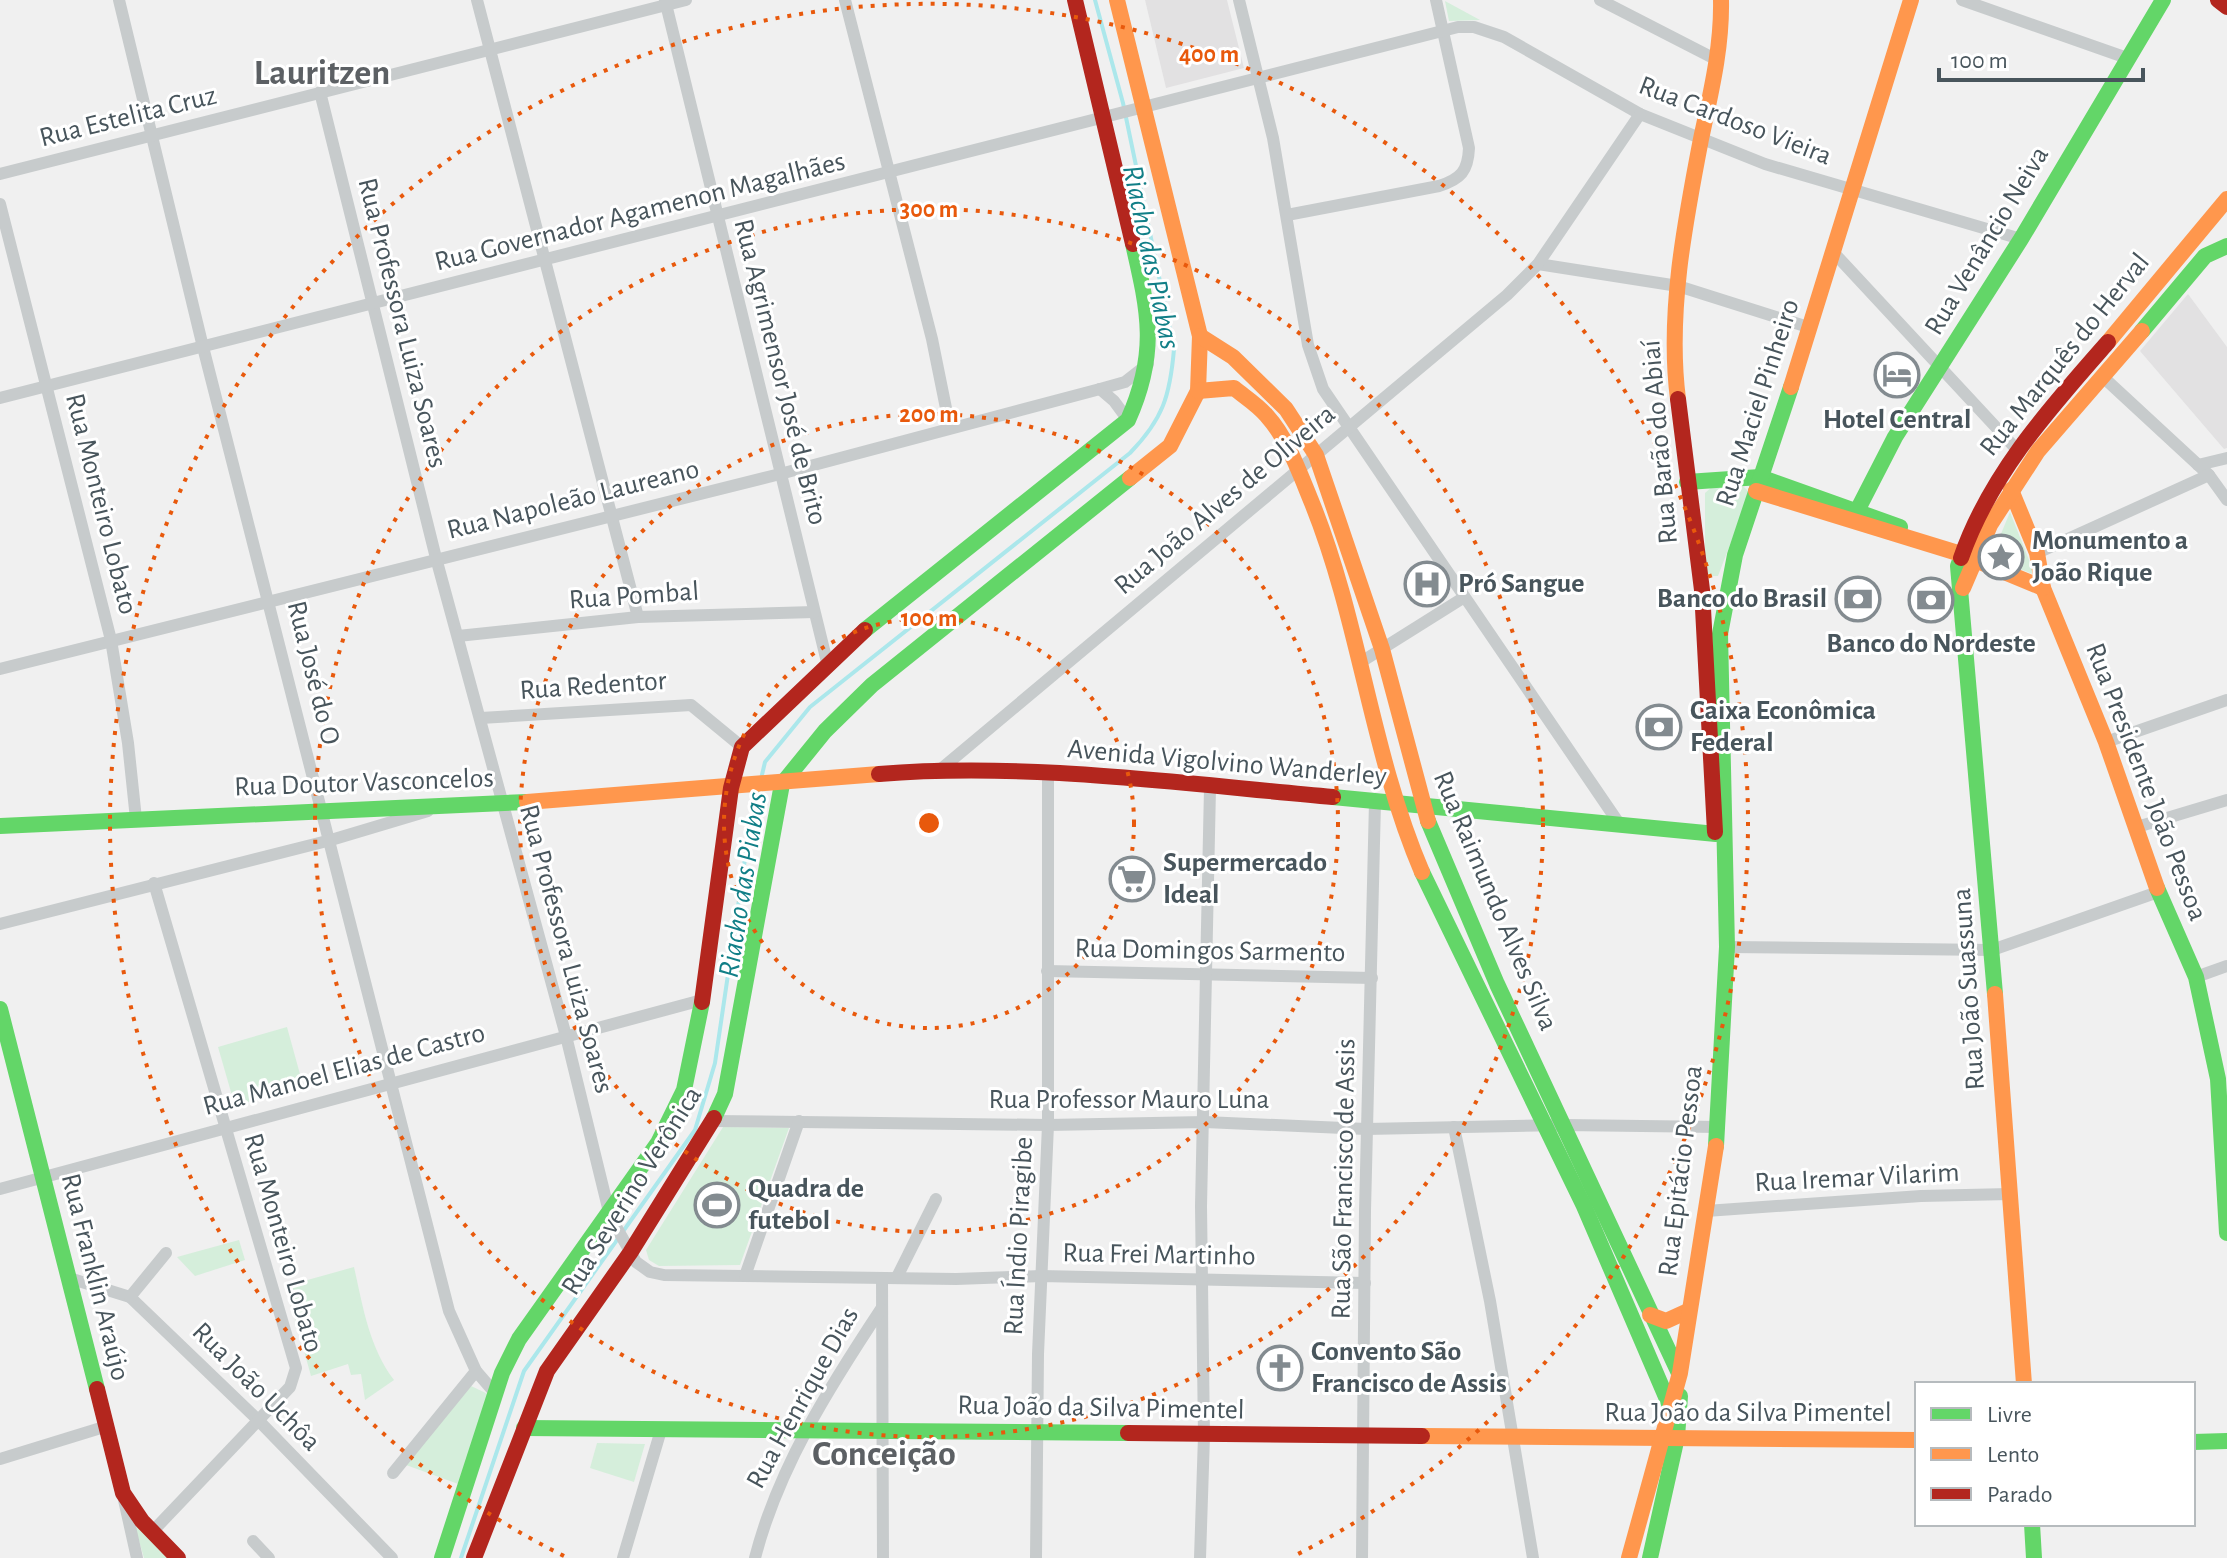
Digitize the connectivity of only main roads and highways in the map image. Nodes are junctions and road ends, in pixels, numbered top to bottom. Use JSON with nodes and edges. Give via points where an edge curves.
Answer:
{"nodes":[{"id":1,"x":1075,"y":0,"type":"edge"},
{"id":2,"x":1117,"y":0,"type":"edge"},
{"id":3,"x":1721,"y":0,"type":"edge"},
{"id":4,"x":1911,"y":0,"type":"edge"},
{"id":5,"x":2163,"y":0,"type":"edge"},
{"id":6,"x":2218,"y":0,"type":"edge"},
{"id":7,"x":2227,"y":7,"type":"edge"},
{"id":8,"x":2227,"y":199,"type":"edge"},
{"id":9,"x":2227,"y":246,"type":"edge"},
{"id":10,"x":1200,"y":336,"type":"junction"},
{"id":11,"x":1198,"y":391,"type":"junction"},
{"id":12,"x":1687,"y":482,"type":"junction"},
{"id":13,"x":1758,"y":484,"type":"junction"},
{"id":14,"x":2011,"y":490,"type":"junction"},
{"id":15,"x":1858,"y":509,"type":"junction"},
{"id":16,"x":1929,"y":545,"type":"junction"},
{"id":17,"x":1968,"y":557,"type":"junction"},
{"id":18,"x":2043,"y":588,"type":"junction"},
{"id":19,"x":1702,"y":590,"type":"junction"},
{"id":20,"x":1728,"y":593,"type":"junction"},
{"id":21,"x":778,"y":784,"type":"junction"},
{"id":22,"x":736,"y":788,"type":"junction"},
{"id":23,"x":1394,"y":805,"type":"junction"},
{"id":24,"x":1421,"y":805,"type":"junction"},
{"id":25,"x":0,"y":826,"type":"edge"},
{"id":26,"x":1721,"y":833,"type":"junction"},
{"id":27,"x":0,"y":1009,"type":"edge"},
{"id":28,"x":2227,"y":1233,"type":"edge"},
{"id":29,"x":1688,"y":1311,"type":"junction"},
{"id":30,"x":1650,"y":1315,"type":"junction"},
{"id":31,"x":1680,"y":1373,"type":"junction"},
{"id":32,"x":2024,"y":1382,"type":"edge"},
{"id":33,"x":1670,"y":1406,"type":"junction"},
{"id":34,"x":524,"y":1428,"type":"junction"},
{"id":35,"x":1669,"y":1437,"type":"junction"},
{"id":36,"x":1915,"y":1440,"type":"edge"},
{"id":37,"x":2227,"y":1441,"type":"edge"},
{"id":38,"x":2195,"y":1442,"type":"edge"},
{"id":39,"x":2032,"y":1526,"type":"edge"},
{"id":40,"x":178,"y":1558,"type":"edge"},
{"id":41,"x":442,"y":1558,"type":"edge"},
{"id":42,"x":474,"y":1558,"type":"edge"},
{"id":43,"x":1629,"y":1558,"type":"edge"},
{"id":44,"x":1650,"y":1558,"type":"edge"},
{"id":45,"x":2034,"y":1558,"type":"edge"}],
"edges":[{"from":1,"to":22,"type":"main road","name":"Rua Severino Verônica","via":[[1148,307],[1147,382],[1128,420],[827,662],[742,747]]},
{"from":2,"to":10,"type":"main road"},
{"from":3,"to":12,"type":"main road","name":"Rua Barão do Abiaí","via":[[1722,35],[1687,211],[1678,286],[1675,379]]},
{"from":4,"to":13,"type":"main road","name":"Rua Maciel Pinheiro","via":[[1835,254]]},
{"from":5,"to":15,"type":"main road","name":"Rua Venâncio Neiva","via":[[1895,437]]},
{"from":6,"to":7,"type":"main road"},
{"from":8,"to":17,"type":"main road","name":"Rua Marquês do Herval","via":[[2019,452],[1972,521]]},
{"from":9,"to":14,"type":"main road","name":"Rua Marquês do Herval","via":[[2197,265],[2038,451]]},
{"from":10,"to":11,"type":"main road"},
{"from":10,"to":24,"type":"main road","name":"Rua Raimundo Alves Silva","via":[[1233,357],[1286,409],[1316,455],[1382,649]]},
{"from":11,"to":21,"type":"main road","via":[[1170,446],[872,685]]},
{"from":11,"to":23,"type":"main road","name":"Rua Raimundo Alves Silva","via":[[1228,383],[1245,394],[1270,420],[1300,468],[1323,526],[1361,662]]},
{"from":12,"to":13,"type":"main road"},
{"from":12,"to":19,"type":"main road","name":"Rua Barão do Abiaí"},
{"from":13,"to":15,"type":"main road"},
{"from":13,"to":16,"type":"main road"},
{"from":13,"to":20,"type":"main road","name":"Rua Maciel Pinheiro"},
{"from":14,"to":17,"type":"main road","name":"Rua Marquês do Herval"},
{"from":14,"to":18,"type":"main road","name":"Rua Presidente João Pessoa","via":[[2037,553]]},
{"from":15,"to":16,"type":"main road"},
{"from":16,"to":17,"type":"main road"},
{"from":17,"to":18,"type":"main road"},
{"from":17,"to":32,"type":"main road","name":"Rua João Suassuna","via":[[1962,590]]},
{"from":18,"to":28,"type":"main road","name":"Rua Presidente João Pessoa","via":[[2106,742],[2158,892],[2196,977],[2218,1079]]},
{"from":19,"to":20,"type":"main road"},
{"from":19,"to":26,"type":"main road","name":"Rua Barão do Abiaí"},
{"from":20,"to":26,"type":"main road","name":"Rua Maciel Pinheiro","via":[[1720,634]]},
{"from":21,"to":22,"type":"main road","name":"Rua Doutor Vasconcelos"},
{"from":21,"to":23,"type":"main road","name":"Avenida Vigolvino Wanderley","via":[[941,769],[1048,772]]},
{"from":21,"to":34,"type":"main road","name":"Rua Severino Verônica","via":[[733,1063],[712,1121],[630,1253],[547,1371]]},
{"from":22,"to":25,"type":"main road","name":"Rua Doutor Vasconcelos"},
{"from":22,"to":41,"type":"main road","name":"Rua Severino Verônica","via":[[684,1090],[672,1120],[610,1216],[519,1339],[495,1393]]},
{"from":23,"to":24,"type":"main road","name":"Avenida Vigolvino Wanderley"},
{"from":23,"to":33,"type":"main road","name":"Rua Raimundo Alves Silva"},
{"from":24,"to":26,"type":"main road","name":"Avenida Vigolvino Wanderley"},
{"from":24,"to":30,"type":"main road","name":"Rua Raimundo Alves Silva"},
{"from":26,"to":29,"type":"main road","name":"Rua Epitácio Pessoa","via":[[1727,947],[1719,1127]]},
{"from":27,"to":40,"type":"main road","name":"Rua Franklin Araújo","via":[[123,1493]]},
{"from":29,"to":30,"type":"main road","via":[[1666,1321]]},
{"from":29,"to":31,"type":"main road","name":"Rua Epitácio Pessoa"},
{"from":30,"to":31,"type":"main road","name":"Rua Raimundo Alves Silva"},
{"from":31,"to":33,"type":"main road","name":"Rua Epitácio Pessoa"},
{"from":31,"to":35,"type":"main road"},
{"from":33,"to":35,"type":"main road","name":"Rua Epitácio Pessoa"},
{"from":34,"to":35,"type":"main road","name":"Rua João da Silva Pimentel"},
{"from":34,"to":42,"type":"main road","name":"Rua Severino Verônica"},
{"from":35,"to":36,"type":"main road","name":"Rua João da Silva Pimentel"},
{"from":35,"to":43,"type":"main road"},
{"from":35,"to":44,"type":"main road"},
{"from":37,"to":38,"type":"main road"},
{"from":39,"to":45,"type":"main road"}]}
